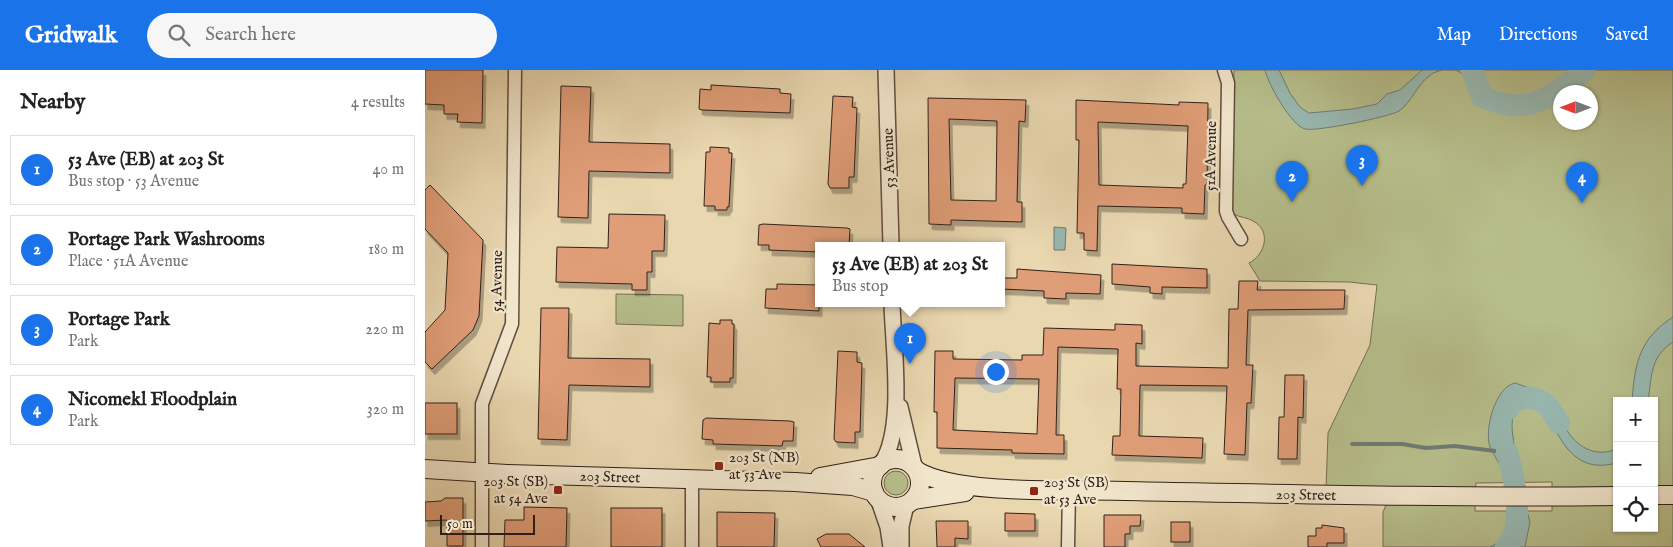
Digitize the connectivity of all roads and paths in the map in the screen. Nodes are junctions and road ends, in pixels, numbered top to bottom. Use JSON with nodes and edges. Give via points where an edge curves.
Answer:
{"nodes":[{"id":1,"x":515,"y":70,"type":"edge"},
{"id":2,"x":886,"y":70,"type":"edge"},
{"id":3,"x":1224,"y":70,"type":"edge"},
{"id":4,"x":896,"y":76,"type":"edge"},
{"id":5,"x":890,"y":156,"type":"junction"},
{"id":6,"x":1241,"y":239,"type":"dead end"},
{"id":7,"x":891,"y":242,"type":"edge"},
{"id":8,"x":892,"y":307,"type":"edge"},
{"id":9,"x":895,"y":386,"type":"junction"},
{"id":10,"x":881,"y":465,"type":"junction"},
{"id":11,"x":425,"y":469,"type":"edge"},
{"id":12,"x":915,"y":469,"type":"junction"},
{"id":13,"x":481,"y":472,"type":"junction"},
{"id":14,"x":692,"y":479,"type":"junction"},
{"id":15,"x":795,"y":482,"type":"junction"},
{"id":16,"x":995,"y":488,"type":"junction"},
{"id":17,"x":1069,"y":489,"type":"junction"},
{"id":18,"x":876,"y":495,"type":"junction"},
{"id":19,"x":1658,"y":495,"type":"edge"},
{"id":20,"x":1673,"y":495,"type":"edge"},
{"id":21,"x":1613,"y":496,"type":"edge"},
{"id":22,"x":910,"y":502,"type":"junction"},
{"id":23,"x":482,"y":547,"type":"edge"},
{"id":24,"x":692,"y":547,"type":"edge"},
{"id":25,"x":891,"y":547,"type":"edge"},
{"id":26,"x":901,"y":547,"type":"edge"},
{"id":27,"x":1068,"y":547,"type":"edge"}],
"edges":[{"from":1,"to":13,"type":"street","name":"54 Avenue","via":[[512,324],[482,404]]},
{"from":2,"to":5,"type":"street","name":"53 Avenue"},
{"from":3,"to":6,"type":"street","name":"51A Avenue","via":[[1228,83],[1226,211]]},
{"from":4,"to":5,"type":"street"},
{"from":5,"to":7,"type":"street","name":"53 Avenue"},
{"from":8,"to":9,"type":"street"},
{"from":9,"to":10,"type":"street","via":[[893,439]]},
{"from":9,"to":12,"type":"street"},
{"from":10,"to":12,"type":"main road","via":[[897,459]]},
{"from":10,"to":15,"type":"main road","name":"203 Street"},
{"from":10,"to":18,"type":"main road","via":[[873,476]]},
{"from":11,"to":13,"type":"main road","name":"203 Street"},
{"from":12,"to":16,"type":"main road","name":"203 Street","via":[[939,481]]},
{"from":12,"to":22,"type":"main road","via":[[920,486]]},
{"from":13,"to":14,"type":"main road","name":"203 Street"},
{"from":13,"to":23,"type":"street","name":"54 Avenue"},
{"from":14,"to":15,"type":"main road","name":"203 Street"},
{"from":14,"to":24,"type":"street"},
{"from":15,"to":18,"type":"main road","name":"203 Street","via":[[853,486]]},
{"from":16,"to":17,"type":"main road","name":"203 Street"},
{"from":16,"to":22,"type":"main road","name":"203 Street"},
{"from":17,"to":21,"type":"main road","name":"203 Street","via":[[1475,497]]},
{"from":17,"to":27,"type":"street"},
{"from":18,"to":22,"type":"main road","via":[[891,506]]},
{"from":18,"to":25,"type":"street","via":[[888,527]]},
{"from":19,"to":20,"type":"main road"},
{"from":22,"to":26,"type":"street","via":[[901,526]]}]}
